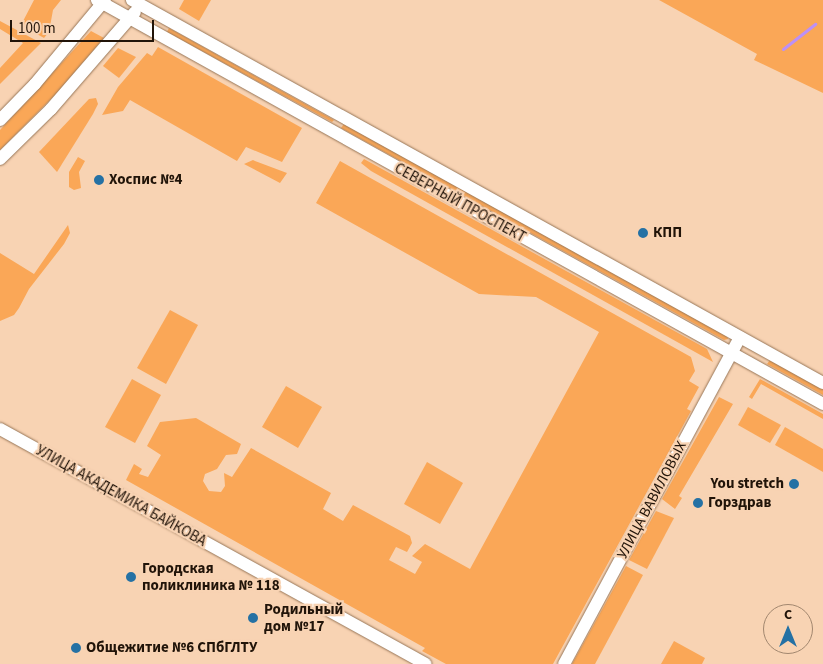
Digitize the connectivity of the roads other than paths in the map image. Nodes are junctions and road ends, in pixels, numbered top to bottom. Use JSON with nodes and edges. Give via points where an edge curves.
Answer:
{"nodes":[{"id":1,"x":102,"y":1,"type":"edge"},
{"id":2,"x":139,"y":2,"type":"edge"},
{"id":3,"x":130,"y":19,"type":"junction"},
{"id":4,"x":0,"y":120,"type":"edge"},
{"id":5,"x":0,"y":159,"type":"edge"},
{"id":6,"x":740,"y":337,"type":"junction"},
{"id":7,"x":732,"y":354,"type":"junction"},
{"id":8,"x":823,"y":383,"type":"edge"},
{"id":9,"x":823,"y":404,"type":"edge"},
{"id":10,"x":0,"y":429,"type":"edge"},
{"id":11,"x":425,"y":664,"type":"edge"},
{"id":12,"x":564,"y":664,"type":"edge"}],
"edges":[{"from":1,"to":3,"type":"main road","name":"СЕВЕРНЫЙ ПРОСПЕКТ"},
{"from":1,"to":4,"type":"main road","via":[[35,84]]},
{"from":2,"to":3,"type":"main road"},
{"from":2,"to":6,"type":"main road","name":"СЕВЕРНЫЙ ПРОСПЕКТ"},
{"from":3,"to":5,"type":"main road","via":[[52,109]]},
{"from":3,"to":7,"type":"main road","name":"СЕВЕРНЫЙ ПРОСПЕКТ"},
{"from":6,"to":7,"type":"main road","name":"УЛИЦА ВАВИЛОВЫХ"},
{"from":6,"to":8,"type":"main road","name":"СЕВЕРНЫЙ ПРОСПЕКТ"},
{"from":7,"to":9,"type":"main road","name":"СЕВЕРНЫЙ ПРОСПЕКТ"},
{"from":7,"to":12,"type":"main road","name":"УЛИЦА ВАВИЛОВЫХ"},
{"from":10,"to":11,"type":"main road","name":"УЛИЦА АКАДЕМИКА БАЙКОВА"}]}
